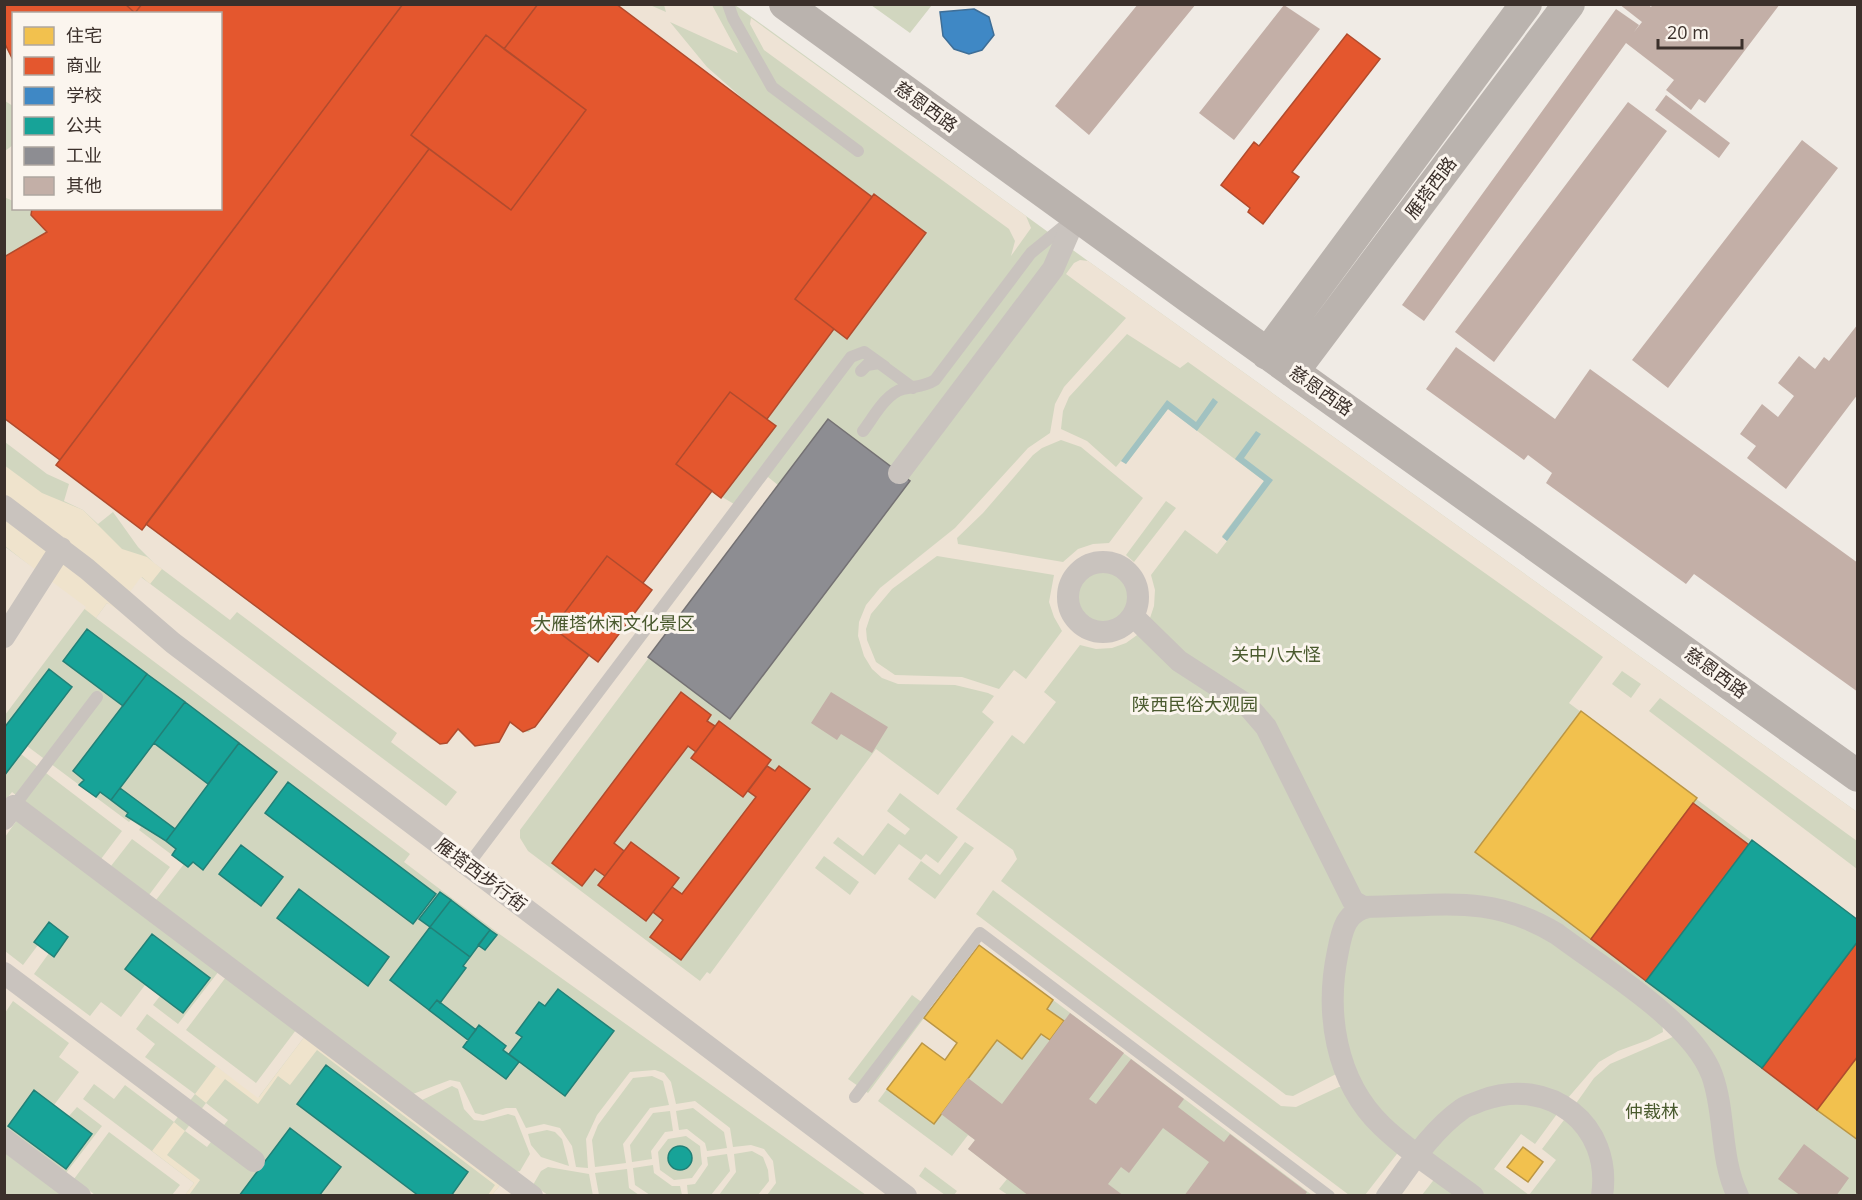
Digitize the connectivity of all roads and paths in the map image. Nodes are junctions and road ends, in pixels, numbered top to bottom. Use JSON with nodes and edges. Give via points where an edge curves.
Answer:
{"nodes":[{"id":1,"x":728,"y":4,"type":"edge"},
{"id":2,"x":785,"y":4,"type":"edge"},
{"id":3,"x":1526,"y":4,"type":"edge"},
{"id":4,"x":1569,"y":4,"type":"edge"},
{"id":5,"x":858,"y":151,"type":"dead end"},
{"id":6,"x":1076,"y":216,"type":"joint"},
{"id":7,"x":1267,"y":354,"type":"junction"},
{"id":8,"x":885,"y":367,"type":"junction"},
{"id":9,"x":861,"y":371,"type":"dead end"},
{"id":10,"x":1293,"y":372,"type":"junction"},
{"id":11,"x":913,"y":388,"type":"junction"},
{"id":12,"x":863,"y":431,"type":"dead end"},
{"id":13,"x":900,"y":473,"type":"dead end"},
{"id":14,"x":4,"y":506,"type":"edge"},
{"id":15,"x":61,"y":548,"type":"junction"},
{"id":16,"x":1133,"y":616,"type":"dead end"},
{"id":17,"x":4,"y":637,"type":"edge"},
{"id":18,"x":97,"y":697,"type":"dead end"},
{"id":19,"x":1857,"y":776,"type":"edge"},
{"id":20,"x":9,"y":812,"type":"edge"},
{"id":21,"x":468,"y":865,"type":"junction"},
{"id":22,"x":1359,"y":901,"type":"junction"},
{"id":23,"x":4,"y":973,"type":"edge"},
{"id":24,"x":855,"y":1097,"type":"dead end"},
{"id":25,"x":4,"y":1139,"type":"edge"},
{"id":26,"x":1418,"y":1154,"type":"junction"},
{"id":27,"x":254,"y":1161,"type":"dead end"},
{"id":28,"x":80,"y":1196,"type":"edge"},
{"id":29,"x":532,"y":1196,"type":"edge"},
{"id":30,"x":906,"y":1196,"type":"edge"},
{"id":31,"x":1329,"y":1196,"type":"edge"},
{"id":32,"x":1387,"y":1196,"type":"edge"},
{"id":33,"x":1473,"y":1196,"type":"edge"},
{"id":34,"x":1602,"y":1196,"type":"edge"},
{"id":35,"x":1738,"y":1196,"type":"edge"}],
"edges":[{"from":1,"to":5,"type":"lane","via":[[772,87]]},
{"from":2,"to":7,"type":"main road","name":"慈恩西路"},
{"from":3,"to":7,"type":"main road","name":"雁塔西路"},
{"from":4,"to":10,"type":"main road","name":"雁塔西路"},
{"from":6,"to":11,"type":"lane","via":[[1031,253],[935,380]]},
{"from":6,"to":13,"type":"street","via":[[1053,269]]},
{"from":7,"to":10,"type":"main road","name":"慈恩西路"},
{"from":8,"to":9,"type":"lane","via":[[873,363]]},
{"from":8,"to":11,"type":"lane"},
{"from":8,"to":21,"type":"lane","via":[[864,352],[851,357]]},
{"from":10,"to":19,"type":"main road","name":"慈恩西路"},
{"from":11,"to":12,"type":"lane","via":[[890,396]]},
{"from":14,"to":15,"type":"street","name":"雁塔西步行街"},
{"from":15,"to":17,"type":"street"},
{"from":15,"to":21,"type":"street","name":"雁塔西步行街","via":[[173,644]]},
{"from":16,"to":22,"type":"street","via":[[1179,661],[1238,698],[1266,727]]},
{"from":18,"to":20,"type":"lane"},
{"from":20,"to":29,"type":"street"},
{"from":21,"to":30,"type":"street","name":"雁塔西步行街"},
{"from":22,"to":26,"type":"street","via":[[1347,920],[1334,968],[1336,1039],[1350,1082],[1369,1112]]},
{"from":22,"to":35,"type":"street","via":[[1449,903],[1515,914],[1557,934],[1674,1022],[1690,1037],[1712,1076],[1724,1151]]},
{"from":23,"to":27,"type":"street"},
{"from":24,"to":31,"type":"lane","via":[[980,933]]},
{"from":25,"to":28,"type":"street"},
{"from":26,"to":32,"type":"street"},
{"from":26,"to":33,"type":"street"},
{"from":26,"to":34,"type":"street","via":[[1463,1108],[1499,1094],[1536,1094],[1568,1107],[1584,1123],[1596,1142],[1602,1163]]}]}
